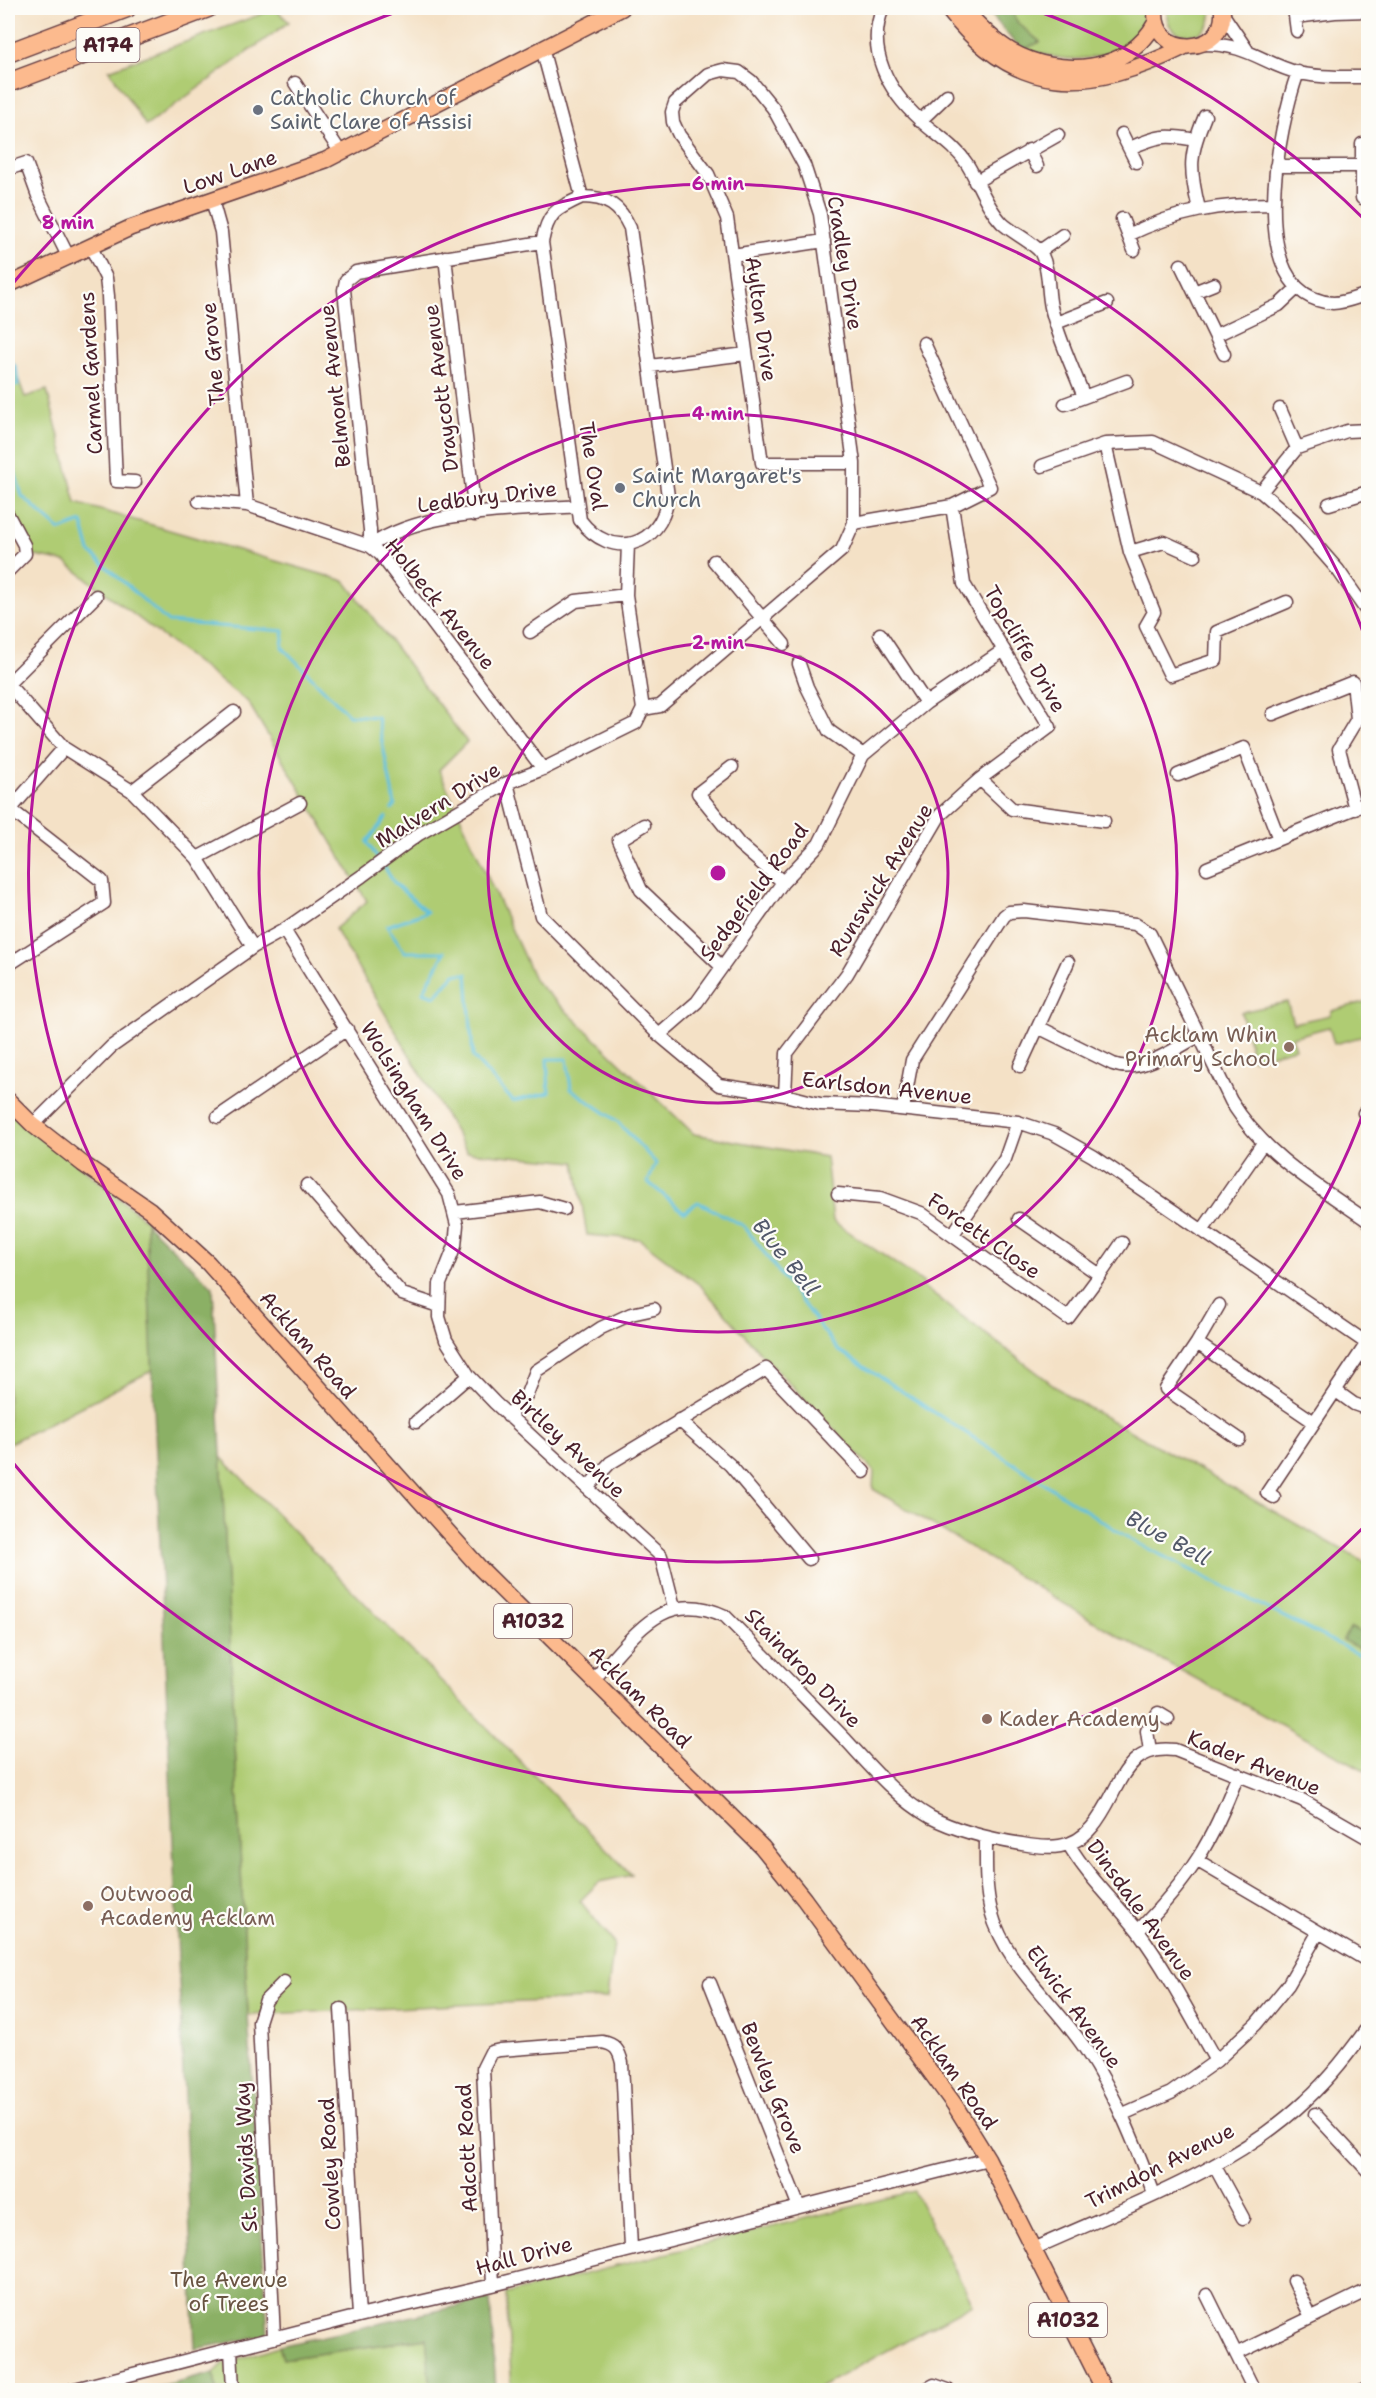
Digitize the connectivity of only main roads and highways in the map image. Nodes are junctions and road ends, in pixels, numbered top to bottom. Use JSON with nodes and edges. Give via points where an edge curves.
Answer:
{"nodes":[{"id":1,"x":126,"y":8,"type":"edge"},
{"id":2,"x":208,"y":8,"type":"edge"},
{"id":3,"x":622,"y":8,"type":"edge"},
{"id":4,"x":947,"y":8,"type":"edge"},
{"id":5,"x":963,"y":8,"type":"edge"},
{"id":6,"x":1222,"y":10,"type":"edge"},
{"id":7,"x":1156,"y":15,"type":"edge"},
{"id":8,"x":1184,"y":47,"type":"junction"},
{"id":9,"x":8,"y":51,"type":"edge"},
{"id":10,"x":8,"y":83,"type":"edge"},
{"id":11,"x":8,"y":285,"type":"edge"},
{"id":12,"x":8,"y":1100,"type":"edge"},
{"id":13,"x":1104,"y":2391,"type":"edge"}],
"edges":[{"from":1,"to":9,"type":"highway","number":"A174"},
{"from":2,"to":10,"type":"highway","number":"A174"},
{"from":3,"to":11,"type":"main road","name":"Low Lane","via":[[341,153],[130,228]]},
{"from":4,"to":8,"type":"main road","via":[[994,57],[1021,71],[1046,77],[1092,79],[1112,75]]},
{"from":5,"to":7,"type":"main road","via":[[987,34],[1009,50],[1040,63],[1073,68],[1099,64],[1139,47]]},
{"from":6,"to":8,"type":"main road","via":[[1220,26],[1213,37],[1203,44]]},
{"from":7,"to":8,"type":"main road","via":[[1166,39]]},
{"from":12,"to":13,"type":"main road","name":"Acklam Road","number":"A1032","via":[[33,1125],[150,1210],[208,1263],[480,1568],[776,1865],[954,2104],[988,2159]]}]}
